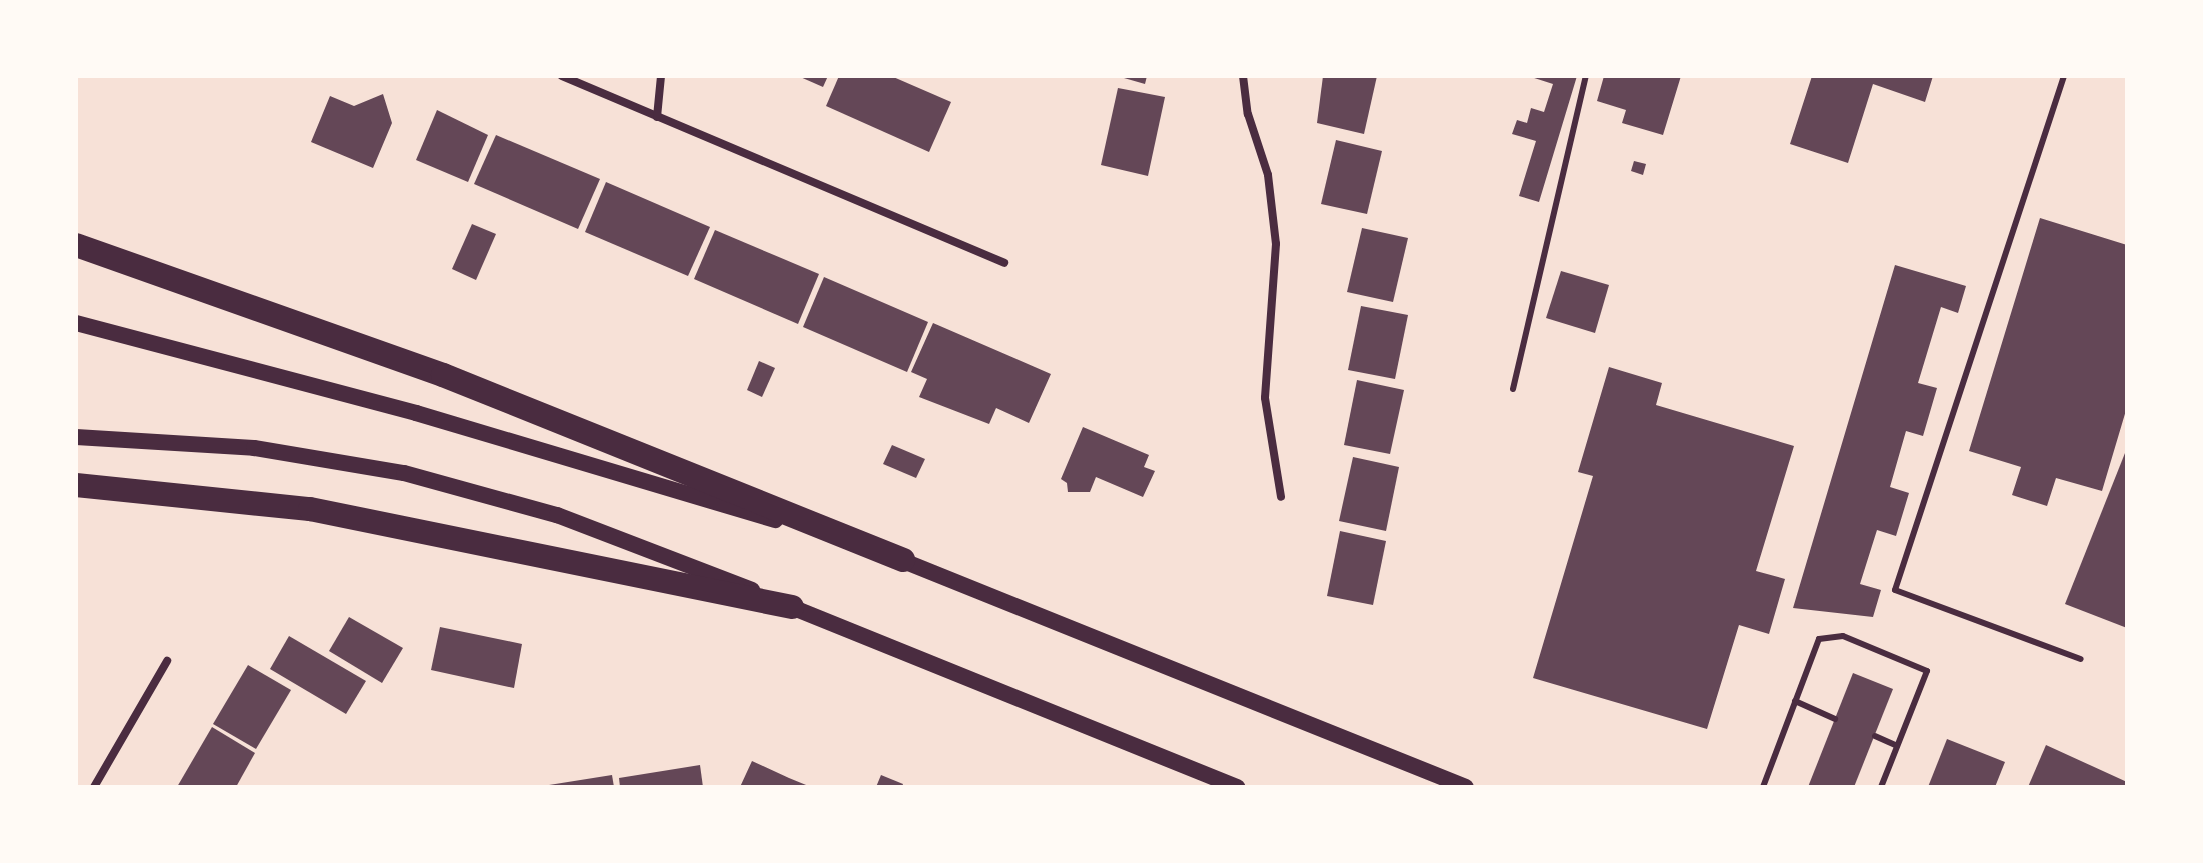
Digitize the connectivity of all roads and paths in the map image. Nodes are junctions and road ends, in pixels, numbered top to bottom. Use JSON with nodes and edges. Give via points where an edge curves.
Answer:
{"nodes":[{"id":1,"x":562,"y":76,"type":"edge"},
{"id":2,"x":661,"y":76,"type":"edge"},
{"id":3,"x":1243,"y":76,"type":"edge"},
{"id":4,"x":1586,"y":76,"type":"edge"},
{"id":5,"x":2064,"y":76,"type":"edge"},
{"id":6,"x":657,"y":117,"type":"junction"},
{"id":7,"x":76,"y":245,"type":"edge"},
{"id":8,"x":1004,"y":263,"type":"dead end"},
{"id":9,"x":76,"y":323,"type":"edge"},
{"id":10,"x":1513,"y":389,"type":"dead end"},
{"id":11,"x":76,"y":437,"type":"edge"},
{"id":12,"x":76,"y":485,"type":"edge"},
{"id":13,"x":1281,"y":497,"type":"dead end"},
{"id":14,"x":903,"y":560,"type":"junction"},
{"id":15,"x":792,"y":607,"type":"junction"},
{"id":16,"x":2081,"y":659,"type":"dead end"},
{"id":17,"x":167,"y":661,"type":"dead end"},
{"id":18,"x":1795,"y":701,"type":"junction"},
{"id":19,"x":1835,"y":719,"type":"dead end"},
{"id":20,"x":1875,"y":736,"type":"dead end"},
{"id":21,"x":1897,"y":746,"type":"junction"},
{"id":22,"x":94,"y":787,"type":"edge"},
{"id":23,"x":1237,"y":787,"type":"edge"},
{"id":24,"x":1466,"y":787,"type":"edge"},
{"id":25,"x":1763,"y":787,"type":"edge"},
{"id":26,"x":1881,"y":787,"type":"edge"}],
"edges":[{"from":1,"to":6,"type":"street"},
{"from":2,"to":6,"type":"street"},
{"from":3,"to":13,"type":"street","via":[[1248,114],[1268,175],[1276,244],[1265,398]]},
{"from":4,"to":10,"type":"lane"},
{"from":5,"to":16,"type":"lane","via":[[1895,590]]},
{"from":6,"to":8,"type":"street"},
{"from":7,"to":14,"type":"highway","via":[[443,375]]},
{"from":9,"to":14,"type":"main road","via":[[613,469]]},
{"from":11,"to":15,"type":"main road","via":[[254,448],[404,473],[634,541]]},
{"from":12,"to":15,"type":"highway","via":[[310,509]]},
{"from":14,"to":24,"type":"main road"},
{"from":15,"to":23,"type":"main road"},
{"from":17,"to":22,"type":"street"},
{"from":18,"to":19,"type":"lane"},
{"from":18,"to":21,"type":"lane","via":[[1819,639],[1843,636],[1927,671]]},
{"from":18,"to":25,"type":"lane"},
{"from":20,"to":21,"type":"lane"},
{"from":21,"to":26,"type":"lane"}]}
